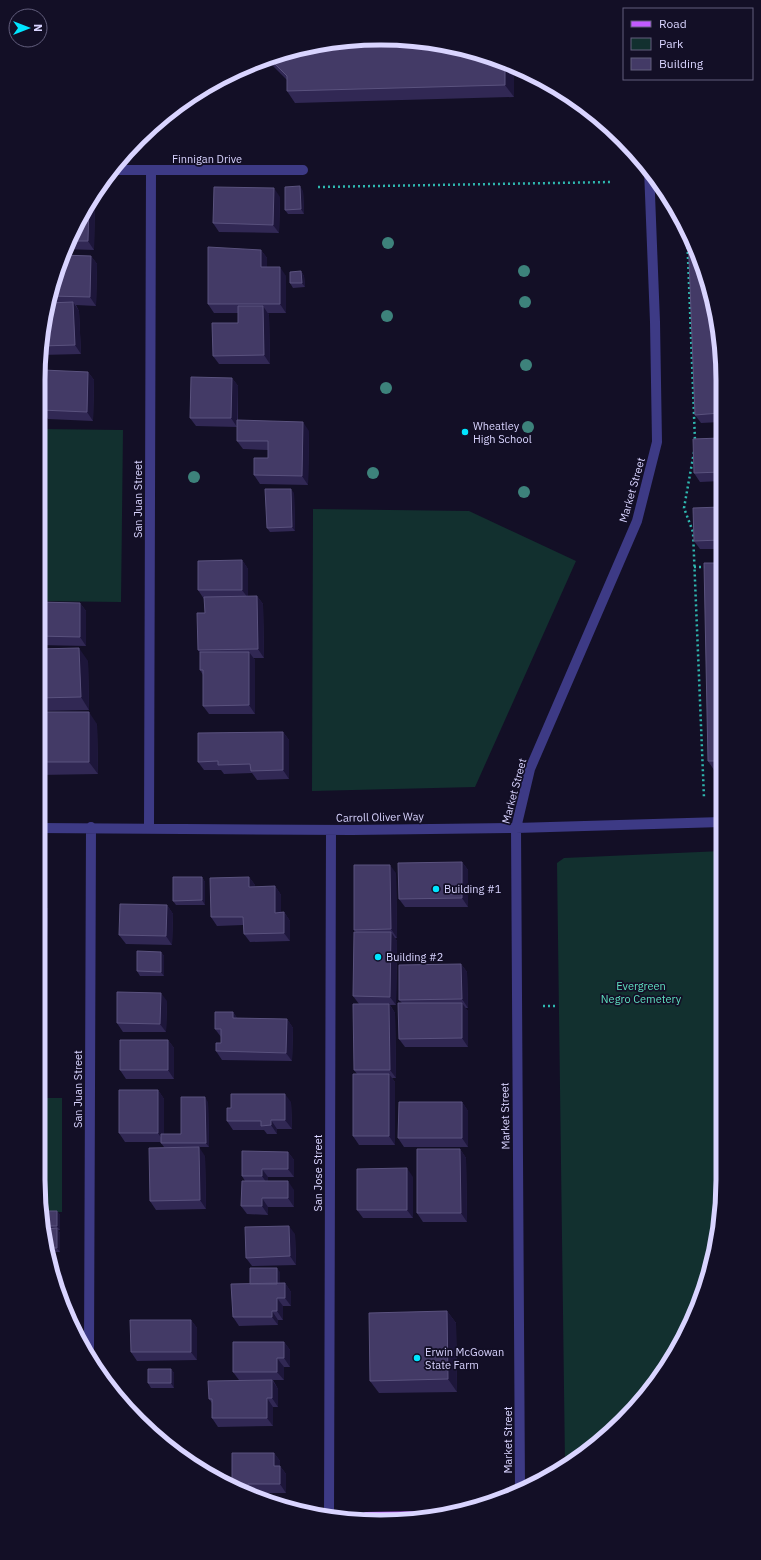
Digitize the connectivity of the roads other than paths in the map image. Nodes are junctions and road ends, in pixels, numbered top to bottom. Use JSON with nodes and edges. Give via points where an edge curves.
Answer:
{"nodes":[{"id":1,"x":119,"y":170,"type":"edge"},
{"id":2,"x":151,"y":170,"type":"junction"},
{"id":3,"x":303,"y":170,"type":"dead end"},
{"id":4,"x":649,"y":180,"type":"edge"},
{"id":5,"x":716,"y":822,"type":"edge"},
{"id":6,"x":91,"y":827,"type":"junction"},
{"id":7,"x":149,"y":827,"type":"junction"},
{"id":8,"x":45,"y":828,"type":"edge"},
{"id":9,"x":516,"y":828,"type":"junction"},
{"id":10,"x":331,"y":830,"type":"junction"},
{"id":11,"x":89,"y":1345,"type":"edge"},
{"id":12,"x":520,"y":1484,"type":"edge"},
{"id":13,"x":329,"y":1511,"type":"edge"}],
"edges":[{"from":1,"to":2,"type":"street","name":"Finnigan Drive"},
{"from":2,"to":3,"type":"street","name":"Finnigan Drive"},
{"from":2,"to":7,"type":"street","name":"San Juan Street"},
{"from":4,"to":9,"type":"street","name":"Market Street","via":[[657,442],[637,521],[530,769]]},
{"from":5,"to":9,"type":"street","name":"Carroll Oliver Way"},
{"from":6,"to":7,"type":"street","name":"Carroll Oliver Way"},
{"from":6,"to":8,"type":"street","name":"Carroll Oliver Way"},
{"from":6,"to":11,"type":"street","name":"San Juan Street"},
{"from":7,"to":10,"type":"street","name":"Carroll Oliver Way"},
{"from":9,"to":10,"type":"street","name":"Carroll Oliver Way"},
{"from":9,"to":12,"type":"street","name":"Market Street"},
{"from":10,"to":13,"type":"street","name":"San Jose Street"}]}
